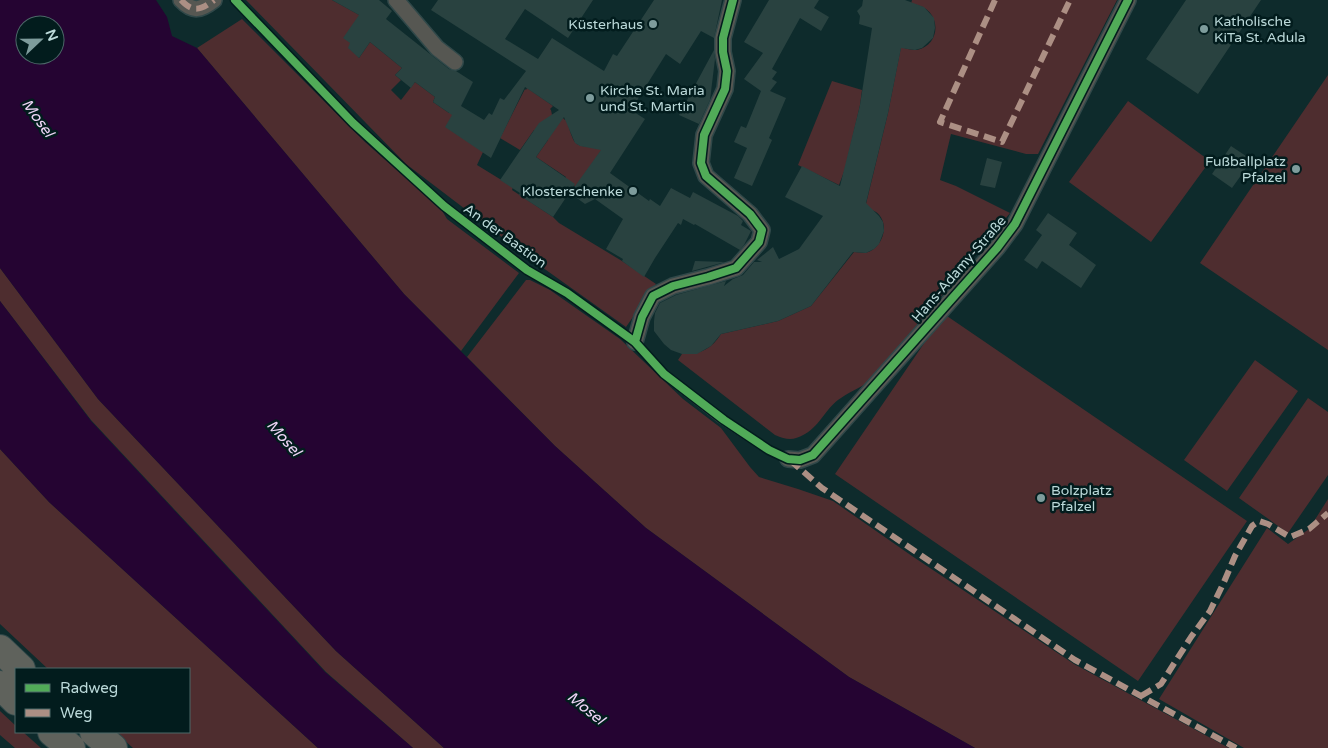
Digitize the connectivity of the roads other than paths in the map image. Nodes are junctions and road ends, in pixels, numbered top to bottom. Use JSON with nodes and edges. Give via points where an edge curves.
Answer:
{"nodes":[{"id":1,"x":181,"y":0,"type":"edge"},
{"id":2,"x":214,"y":0,"type":"edge"},
{"id":3,"x":235,"y":0,"type":"edge"},
{"id":4,"x":396,"y":0,"type":"edge"},
{"id":5,"x":733,"y":0,"type":"edge"},
{"id":6,"x":1128,"y":0,"type":"edge"},
{"id":7,"x":455,"y":62,"type":"dead end"},
{"id":8,"x":635,"y":342,"type":"junction"},
{"id":9,"x":788,"y":459,"type":"joint"},
{"id":10,"x":0,"y":649,"type":"edge"},
{"id":11,"x":20,"y":668,"type":"edge"},
{"id":12,"x":0,"y":685,"type":"edge"},
{"id":13,"x":15,"y":700,"type":"edge"},
{"id":14,"x":53,"y":733,"type":"edge"},
{"id":15,"x":95,"y":733,"type":"edge"},
{"id":16,"x":71,"y":748,"type":"edge"},
{"id":17,"x":113,"y":748,"type":"edge"}],
"edges":[{"from":1,"to":2,"type":"street","via":[[196,9],[204,8]]},
{"from":3,"to":8,"type":"lane","name":"An der Bastion","via":[[353,124],[444,206],[527,270],[567,293]]},
{"from":4,"to":7,"type":"street","via":[[437,48]]},
{"from":5,"to":8,"type":"street","via":[[723,38],[727,71],[725,88],[704,135],[701,163],[706,176],[750,214],[762,230],[759,242],[736,268],[673,286],[653,296],[642,317]]},
{"from":6,"to":9,"type":"street","name":"Hans-Adamy-Straße","via":[[1015,224],[813,455],[800,460]]},
{"from":8,"to":9,"type":"lane","name":"An der Bastion","via":[[664,374],[720,418]]},
{"from":10,"to":11,"type":"highway"},
{"from":12,"to":13,"type":"highway"},
{"from":14,"to":16,"type":"highway"},
{"from":15,"to":17,"type":"highway"}]}
